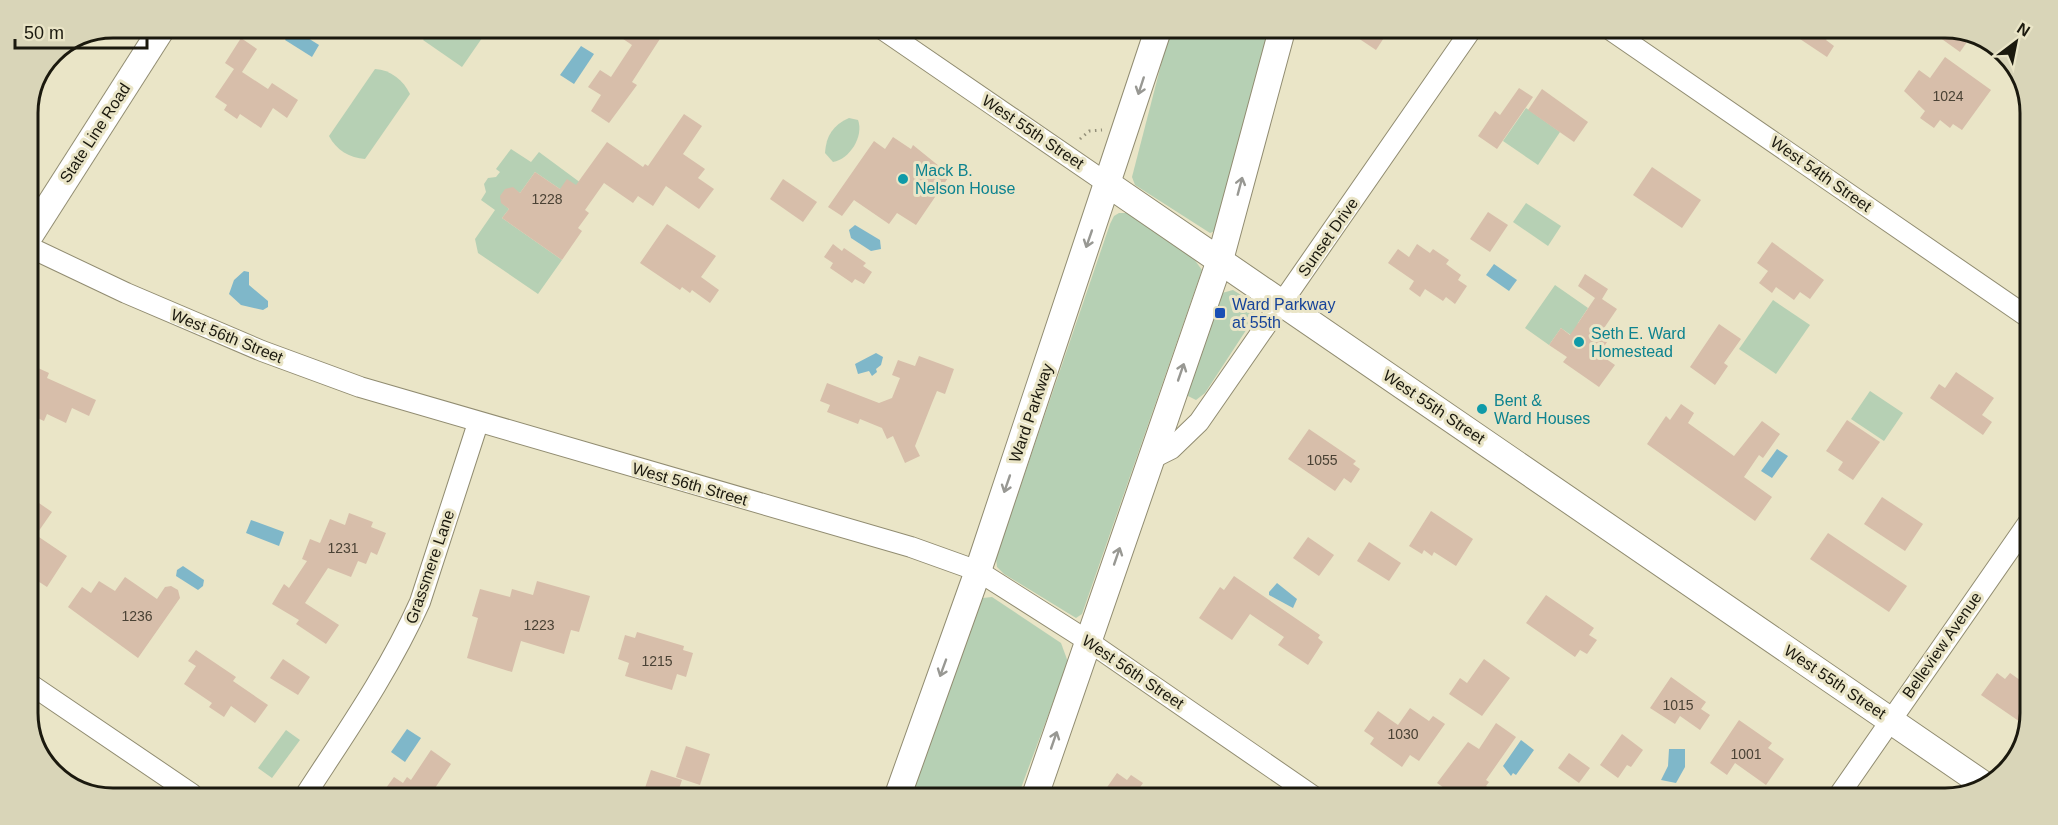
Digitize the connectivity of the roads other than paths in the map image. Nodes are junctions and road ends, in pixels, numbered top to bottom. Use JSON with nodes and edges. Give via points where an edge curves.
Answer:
{"nodes":[{"id":1,"x":156,"y":38,"type":"edge"},
{"id":2,"x":895,"y":38,"type":"edge"},
{"id":3,"x":1155,"y":38,"type":"edge"},
{"id":4,"x":1280,"y":38,"type":"edge"},
{"id":5,"x":1465,"y":38,"type":"edge"},
{"id":6,"x":1622,"y":38,"type":"edge"},
{"id":7,"x":1108,"y":184,"type":"junction"},
{"id":8,"x":38,"y":223,"type":"edge"},
{"id":9,"x":38,"y":251,"type":"edge"},
{"id":10,"x":1220,"y":261,"type":"junction"},
{"id":11,"x":1282,"y":303,"type":"junction"},
{"id":12,"x":2020,"y":312,"type":"edge"},
{"id":13,"x":478,"y":423,"type":"junction"},
{"id":14,"x":1151,"y":459,"type":"junction"},
{"id":15,"x":2020,"y":534,"type":"edge"},
{"id":16,"x":978,"y":571,"type":"junction"},
{"id":17,"x":1088,"y":640,"type":"junction"},
{"id":18,"x":38,"y":689,"type":"edge"},
{"id":19,"x":1890,"y":719,"type":"junction"},
{"id":20,"x":1978,"y":780,"type":"edge"},
{"id":21,"x":183,"y":788,"type":"edge"},
{"id":22,"x":310,"y":788,"type":"edge"},
{"id":23,"x":900,"y":788,"type":"edge"},
{"id":24,"x":1038,"y":788,"type":"edge"},
{"id":25,"x":1301,"y":788,"type":"edge"},
{"id":26,"x":1844,"y":788,"type":"edge"}],
"edges":[{"from":1,"to":8,"type":"main road","name":"State Line Road"},
{"from":2,"to":7,"type":"street","name":"West 55th Street"},
{"from":3,"to":7,"type":"main road","name":"Ward Parkway","one_way":true},
{"from":10,"to":4,"type":"main road","one_way":true},
{"from":5,"to":11,"type":"street","name":"Sunset Drive"},
{"from":6,"to":12,"type":"street","name":"West 54th Street"},
{"from":7,"to":10,"type":"main road","name":"West 55th Street"},
{"from":7,"to":16,"type":"main road","name":"Ward Parkway","one_way":true},
{"from":9,"to":13,"type":"street","name":"West 56th Street","via":[[262,351],[360,387]]},
{"from":10,"to":11,"type":"main road","name":"West 55th Street"},
{"from":14,"to":10,"type":"main road","one_way":true},
{"from":11,"to":14,"type":"street","name":"Sunset Drive","via":[[1199,422],[1171,449]]},
{"from":11,"to":19,"type":"main road","name":"West 55th Street"},
{"from":13,"to":16,"type":"street","name":"West 56th Street","via":[[911,547]]},
{"from":13,"to":22,"type":"street","name":"Grassmere Lane","via":[[407,631]]},
{"from":17,"to":14,"type":"main road","one_way":true},
{"from":15,"to":19,"type":"street","name":"Belleview Avenue"},
{"from":16,"to":17,"type":"street","name":"West 56th Street"},
{"from":16,"to":23,"type":"main road","name":"Ward Parkway","one_way":true},
{"from":24,"to":17,"type":"main road","one_way":true},
{"from":17,"to":25,"type":"street","name":"West 56th Street"},
{"from":18,"to":21,"type":"street"},
{"from":19,"to":20,"type":"main road","name":"West 55th Street"},
{"from":19,"to":26,"type":"street","name":"Belleview Avenue"}]}
